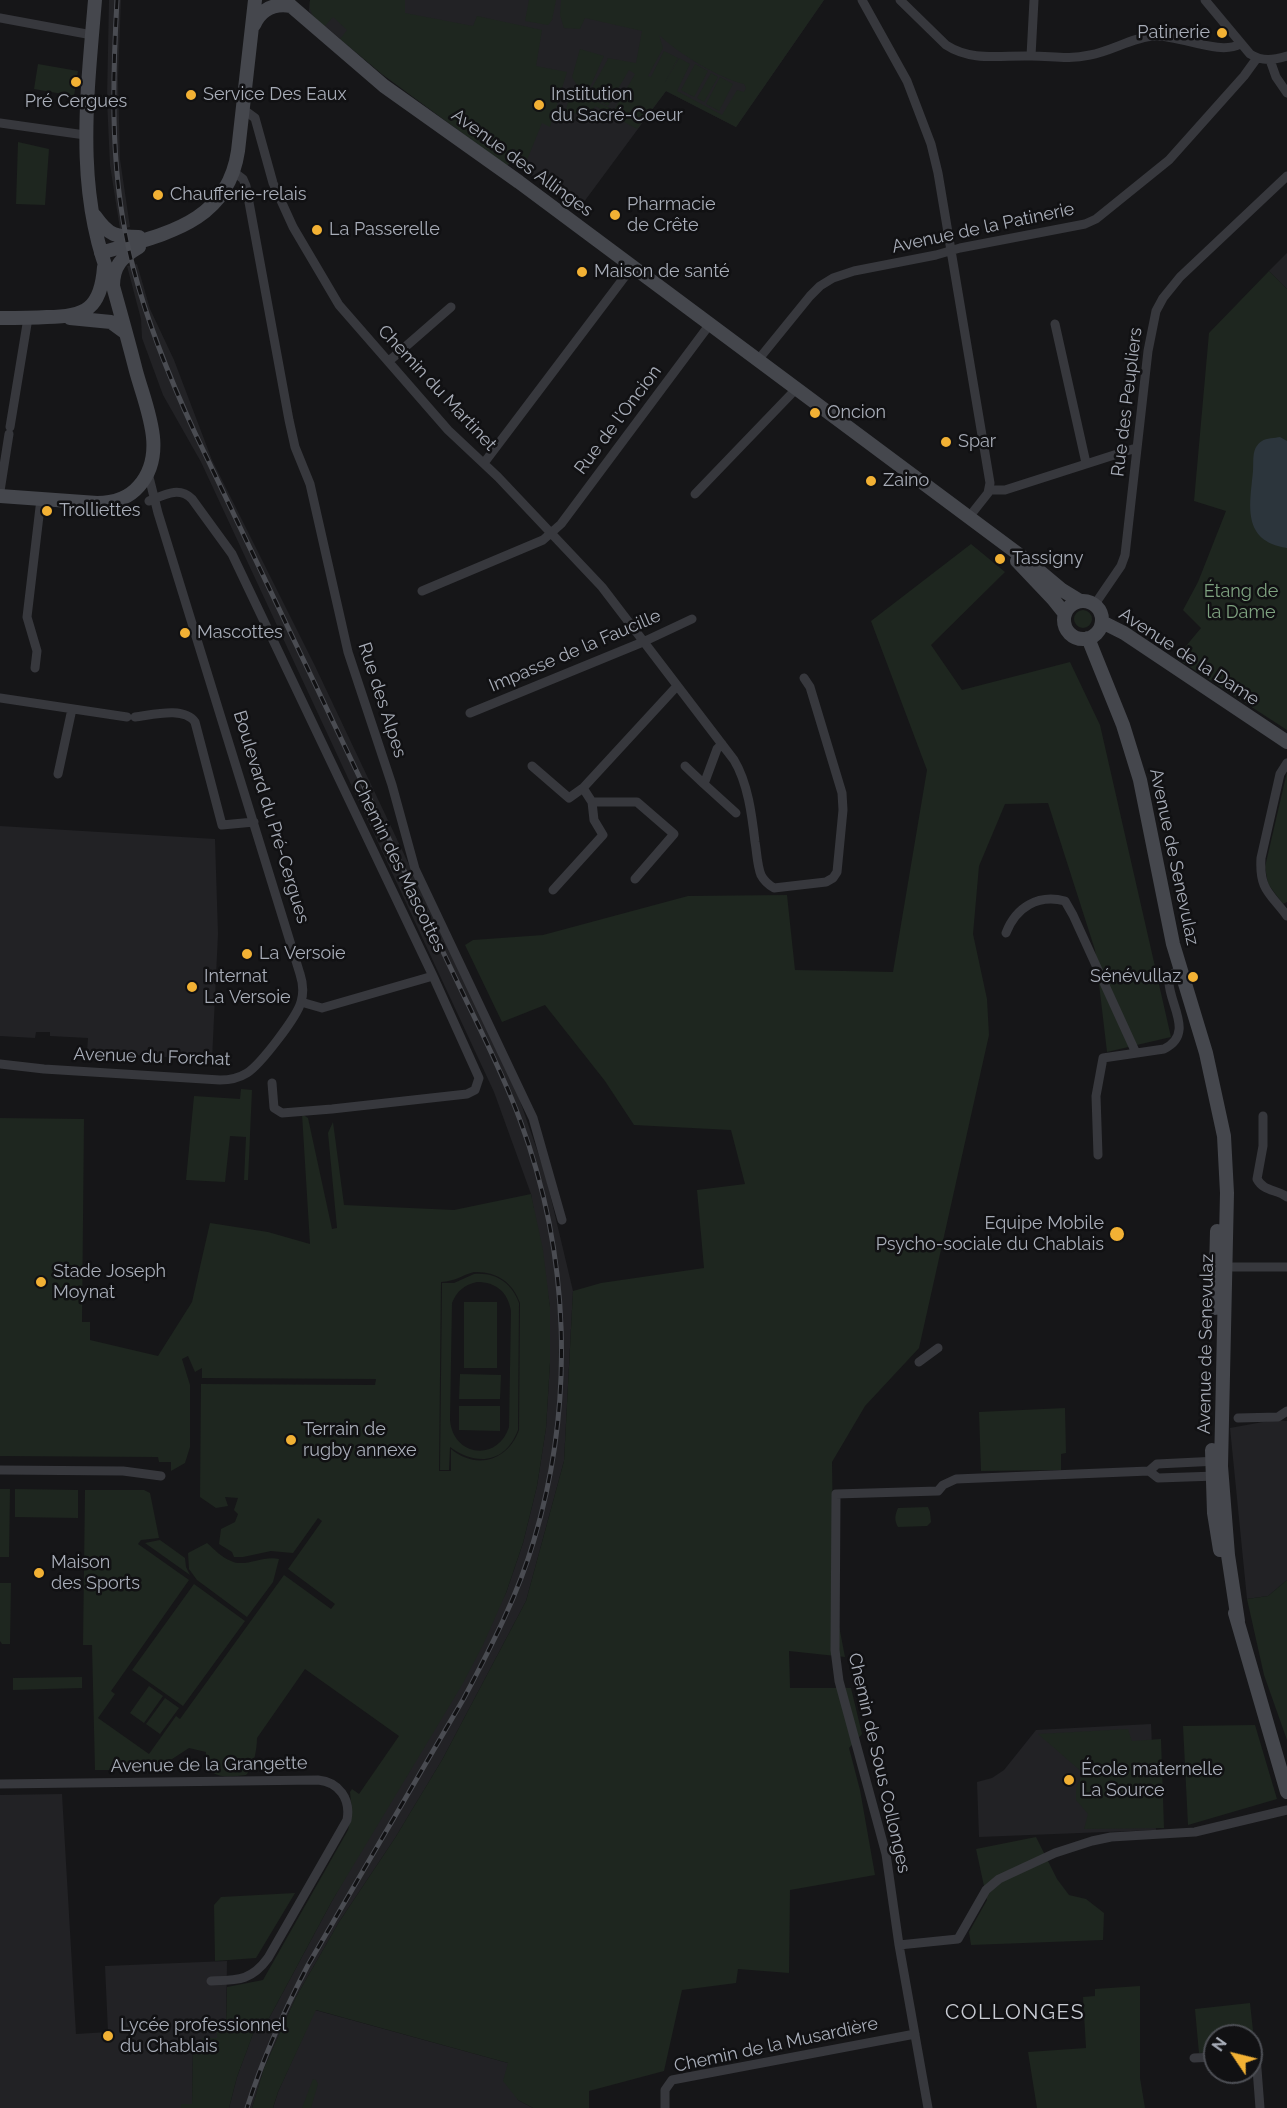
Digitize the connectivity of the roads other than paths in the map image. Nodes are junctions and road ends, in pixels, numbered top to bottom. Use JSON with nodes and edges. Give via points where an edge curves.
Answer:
{"nodes":[{"id":1,"x":95,"y":0,"type":"edge"},
{"id":2,"x":255,"y":0,"type":"edge"},
{"id":3,"x":861,"y":0,"type":"edge"},
{"id":4,"x":900,"y":0,"type":"edge"},
{"id":5,"x":1034,"y":0,"type":"edge"},
{"id":6,"x":1205,"y":0,"type":"edge"},
{"id":7,"x":288,"y":3,"type":"edge"},
{"id":8,"x":0,"y":18,"type":"edge"},
{"id":9,"x":253,"y":30,"type":"junction"},
{"id":10,"x":92,"y":35,"type":"junction"},
{"id":11,"x":1240,"y":44,"type":"junction"},
{"id":12,"x":1031,"y":56,"type":"junction"},
{"id":13,"x":1287,"y":56,"type":"edge"},
{"id":14,"x":1257,"y":58,"type":"junction"},
{"id":15,"x":1270,"y":60,"type":"junction"},
{"id":16,"x":1287,"y":93,"type":"edge"},
{"id":17,"x":244,"y":110,"type":"junction"},
{"id":18,"x":0,"y":123,"type":"edge"},
{"id":19,"x":85,"y":135,"type":"junction"},
{"id":20,"x":234,"y":172,"type":"junction"},
{"id":21,"x":1287,"y":176,"type":"edge"},
{"id":22,"x":93,"y":213,"type":"junction"},
{"id":23,"x":156,"y":238,"type":"junction"},
{"id":24,"x":950,"y":251,"type":"junction"},
{"id":25,"x":102,"y":259,"type":"junction"},
{"id":26,"x":632,"y":267,"type":"junction"},
{"id":27,"x":113,"y":286,"type":"junction"},
{"id":28,"x":451,"y":307,"type":"dead end"},
{"id":29,"x":68,"y":317,"type":"junction"},
{"id":30,"x":0,"y":318,"type":"edge"},
{"id":31,"x":28,"y":318,"type":"junction"},
{"id":32,"x":710,"y":324,"type":"junction"},
{"id":33,"x":1055,"y":324,"type":"dead end"},
{"id":34,"x":126,"y":333,"type":"junction"},
{"id":35,"x":758,"y":360,"type":"junction"},
{"id":36,"x":389,"y":362,"type":"junction"},
{"id":37,"x":797,"y":388,"type":"junction"},
{"id":38,"x":1136,"y":448,"type":"junction"},
{"id":39,"x":484,"y":463,"type":"junction"},
{"id":40,"x":1086,"y":463,"type":"junction"},
{"id":41,"x":148,"y":473,"type":"junction"},
{"id":42,"x":136,"y":490,"type":"junction"},
{"id":43,"x":990,"y":490,"type":"junction"},
{"id":44,"x":0,"y":491,"type":"edge"},
{"id":45,"x":695,"y":494,"type":"dead end"},
{"id":46,"x":0,"y":496,"type":"edge"},
{"id":47,"x":41,"y":499,"type":"junction"},
{"id":48,"x":152,"y":500,"type":"junction"},
{"id":49,"x":969,"y":517,"type":"junction"},
{"id":50,"x":552,"y":534,"type":"junction"},
{"id":51,"x":995,"y":538,"type":"junction"},
{"id":52,"x":422,"y":591,"type":"dead end"},
{"id":53,"x":1080,"y":601,"type":"junction"},
{"id":54,"x":1095,"y":604,"type":"junction"},
{"id":55,"x":1065,"y":614,"type":"junction"},
{"id":56,"x":692,"y":619,"type":"dead end"},
{"id":57,"x":1102,"y":622,"type":"junction"},
{"id":58,"x":1088,"y":639,"type":"junction"},
{"id":59,"x":643,"y":642,"type":"junction"},
{"id":60,"x":35,"y":668,"type":"dead end"},
{"id":61,"x":804,"y":678,"type":"dead end"},
{"id":62,"x":677,"y":686,"type":"junction"},
{"id":63,"x":0,"y":698,"type":"edge"},
{"id":64,"x":72,"y":709,"type":"junction"},
{"id":65,"x":470,"y":713,"type":"dead end"},
{"id":66,"x":1287,"y":742,"type":"edge"},
{"id":67,"x":722,"y":744,"type":"junction"},
{"id":68,"x":1287,"y":763,"type":"edge"},
{"id":69,"x":532,"y":766,"type":"dead end"},
{"id":70,"x":685,"y":766,"type":"dead end"},
{"id":71,"x":58,"y":774,"type":"dead end"},
{"id":72,"x":704,"y":784,"type":"junction"},
{"id":73,"x":583,"y":788,"type":"junction"},
{"id":74,"x":592,"y":802,"type":"junction"},
{"id":75,"x":736,"y":813,"type":"dead end"},
{"id":76,"x":254,"y":822,"type":"junction"},
{"id":77,"x":635,"y":879,"type":"dead end"},
{"id":78,"x":553,"y":890,"type":"dead end"},
{"id":79,"x":1287,"y":916,"type":"edge"},
{"id":80,"x":1006,"y":933,"type":"dead end"},
{"id":81,"x":1180,"y":969,"type":"junction"},
{"id":82,"x":433,"y":976,"type":"junction"},
{"id":83,"x":302,"y":1002,"type":"junction"},
{"id":84,"x":1136,"y":1053,"type":"junction"},
{"id":85,"x":0,"y":1064,"type":"edge"},
{"id":86,"x":272,"y":1083,"type":"dead end"},
{"id":87,"x":1263,"y":1116,"type":"dead end"},
{"id":88,"x":1098,"y":1155,"type":"dead end"},
{"id":89,"x":1287,"y":1197,"type":"edge"},
{"id":90,"x":562,"y":1220,"type":"dead end"},
{"id":91,"x":1221,"y":1267,"type":"junction"},
{"id":92,"x":1287,"y":1268,"type":"edge"},
{"id":93,"x":938,"y":1348,"type":"dead end"},
{"id":94,"x":919,"y":1362,"type":"dead end"},
{"id":95,"x":1287,"y":1411,"type":"edge"},
{"id":96,"x":1238,"y":1418,"type":"dead end"},
{"id":97,"x":1216,"y":1461,"type":"junction"},
{"id":98,"x":0,"y":1470,"type":"edge"},
{"id":99,"x":1149,"y":1471,"type":"junction"},
{"id":100,"x":161,"y":1476,"type":"dead end"},
{"id":101,"x":1217,"y":1476,"type":"junction"},
{"id":102,"x":836,"y":1494,"type":"joint"},
{"id":103,"x":0,"y":1784,"type":"edge"},
{"id":104,"x":1287,"y":1792,"type":"edge"},
{"id":105,"x":1287,"y":1810,"type":"edge"},
{"id":106,"x":899,"y":1945,"type":"junction"},
{"id":107,"x":211,"y":1981,"type":"dead end"},
{"id":108,"x":915,"y":2034,"type":"junction"},
{"id":109,"x":1194,"y":2058,"type":"dead end"},
{"id":110,"x":1203,"y":2058,"type":"edge"},
{"id":111,"x":1258,"y":2084,"type":"edge"},
{"id":112,"x":664,"y":2108,"type":"edge"},
{"id":113,"x":928,"y":2108,"type":"edge"},
{"id":114,"x":1260,"y":2108,"type":"edge"}],
"edges":[{"from":1,"to":10,"type":"main road","name":"Boulevard du Pré-Cergues"},
{"from":2,"to":9,"type":"main road"},
{"from":3,"to":24,"type":"street","via":[[907,81],[925,125],[938,172]]},
{"from":4,"to":12,"type":"street","via":[[954,50],[979,57]]},
{"from":5,"to":12,"type":"street"},
{"from":6,"to":11,"type":"street"},
{"from":7,"to":9,"type":"main road","name":"Avenue des Allinges","via":[[266,9]]},
{"from":7,"to":26,"type":"main road","name":"Avenue des Allinges","via":[[384,86]]},
{"from":8,"to":10,"type":"street"},
{"from":9,"to":17,"type":"main road"},
{"from":10,"to":19,"type":"main road","name":"Boulevard du Pré-Cergues"},
{"from":11,"to":12,"type":"street","via":[[1227,48],[1154,36],[1090,55],[1065,59]]},
{"from":11,"to":14,"type":"street"},
{"from":13,"to":15,"type":"street"},
{"from":14,"to":15,"type":"street"},
{"from":14,"to":24,"type":"street","name":"Avenue de la Patinerie","via":[[1169,160],[1096,219]]},
{"from":15,"to":16,"type":"street"},
{"from":17,"to":20,"type":"main road"},
{"from":17,"to":36,"type":"street","name":"Chemin du Martinet","via":[[255,118],[273,183],[309,257],[339,305]]},
{"from":18,"to":19,"type":"street"},
{"from":19,"to":22,"type":"main road","name":"Boulevard du Pré-Cergues"},
{"from":20,"to":23,"type":"main road","via":[[208,209]]},
{"from":20,"to":90,"type":"street","name":"Rue des Alpes","via":[[246,186],[289,420],[310,484],[348,652],[415,869],[533,1118]]},
{"from":21,"to":38,"type":"street","name":"Rue des Peupliers","via":[[1180,277],[1163,298],[1151,333]]},
{"from":22,"to":23,"type":"main road","via":[[114,235]]},
{"from":22,"to":25,"type":"main road","name":"Boulevard du Pré-Cergues"},
{"from":23,"to":25,"type":"main road"},
{"from":23,"to":27,"type":"main road","via":[[123,257],[114,272]]},
{"from":24,"to":35,"type":"street","name":"Avenue de la Patinerie","via":[[833,278],[810,296]]},
{"from":24,"to":43,"type":"street"},
{"from":25,"to":27,"type":"main road","name":"Boulevard du Pré-Cergues"},
{"from":25,"to":29,"type":"main road","via":[[96,299],[84,312]]},
{"from":26,"to":32,"type":"main road","name":"Avenue des Allinges"},
{"from":26,"to":39,"type":"street"},
{"from":27,"to":34,"type":"main road","name":"Boulevard du Pré-Cergues"},
{"from":28,"to":36,"type":"street"},
{"from":29,"to":31,"type":"main road"},
{"from":29,"to":34,"type":"main road","via":[[111,322]]},
{"from":30,"to":31,"type":"main road"},
{"from":31,"to":44,"type":"street"},
{"from":32,"to":35,"type":"main road","name":"Avenue des Allinges"},
{"from":32,"to":50,"type":"street","name":"Rue de l'Oncion"},
{"from":33,"to":40,"type":"street"},
{"from":34,"to":41,"type":"main road","name":"Boulevard du Pré-Cergues","via":[[153,430],[154,448]]},
{"from":35,"to":37,"type":"main road","name":"Avenue des Allinges"},
{"from":36,"to":39,"type":"street","name":"Chemin du Martinet","via":[[448,430]]},
{"from":37,"to":45,"type":"street"},
{"from":37,"to":49,"type":"main road","name":"Avenue des Allinges"},
{"from":38,"to":40,"type":"street"},
{"from":38,"to":54,"type":"street","name":"Rue des Peupliers","via":[[1125,555]]},
{"from":39,"to":50,"type":"street","name":"Chemin du Martinet"},
{"from":40,"to":43,"type":"street","via":[[1005,490]]},
{"from":41,"to":42,"type":"main road","name":"Boulevard du Pré-Cergues"},
{"from":41,"to":48,"type":"street","name":"Boulevard du Pré-Cergues"},
{"from":42,"to":47,"type":"main road","via":[[110,502]]},
{"from":42,"to":48,"type":"street"},
{"from":43,"to":49,"type":"street"},
{"from":46,"to":47,"type":"main road"},
{"from":47,"to":60,"type":"street","via":[[27,617],[37,651]]},
{"from":48,"to":76,"type":"street","name":"Boulevard du Pré-Cergues"},
{"from":48,"to":82,"type":"street","name":"Chemin des Mascottes","via":[[177,491],[189,496],[232,554]]},
{"from":49,"to":51,"type":"main road","name":"Avenue des Allinges"},
{"from":50,"to":52,"type":"street"},
{"from":50,"to":59,"type":"street","name":"Chemin du Martinet","via":[[602,587]]},
{"from":51,"to":53,"type":"main road","name":"Avenue des Allinges"},
{"from":51,"to":55,"type":"main road","name":"Avenue des Allinges"},
{"from":53,"to":54,"type":"main road"},
{"from":53,"to":55,"type":"main road"},
{"from":54,"to":57,"type":"main road"},
{"from":55,"to":58,"type":"main road","via":[[1064,625],[1070,634]]},
{"from":56,"to":59,"type":"street","name":"Impasse de la Faucille"},
{"from":57,"to":58,"type":"main road","via":[[1098,633]]},
{"from":57,"to":66,"type":"main road","name":"Avenue de la Dame"},
{"from":58,"to":81,"type":"main road","name":"Avenue de Senevulaz","via":[[1123,725],[1140,780]]},
{"from":59,"to":62,"type":"street","name":"Chemin du Martinet"},
{"from":59,"to":65,"type":"street","name":"Impasse de la Faucille"},
{"from":61,"to":67,"type":"street","name":"Chemin du Martinet","via":[[842,793],[837,872],[833,878],[774,888],[762,878],[740,770]]},
{"from":62,"to":67,"type":"street","name":"Chemin du Martinet"},
{"from":62,"to":73,"type":"street"},
{"from":63,"to":64,"type":"street"},
{"from":64,"to":71,"type":"street"},
{"from":64,"to":76,"type":"street","via":[[131,717],[183,713],[191,716],[222,825]]},
{"from":67,"to":72,"type":"street"},
{"from":68,"to":79,"type":"street","via":[[1280,774],[1260,868],[1263,884]]},
{"from":69,"to":73,"type":"street","via":[[569,798]]},
{"from":70,"to":72,"type":"street"},
{"from":72,"to":75,"type":"street"},
{"from":73,"to":74,"type":"street"},
{"from":74,"to":77,"type":"street","via":[[638,802],[674,834]]},
{"from":74,"to":78,"type":"street","via":[[594,820],[603,834]]},
{"from":76,"to":83,"type":"street","name":"Boulevard du Pré-Cergues","via":[[302,978]]},
{"from":80,"to":84,"type":"street","via":[[1022,910],[1035,900],[1065,901]]},
{"from":81,"to":84,"type":"street","via":[[1168,984],[1180,1023],[1176,1037],[1167,1048]]},
{"from":81,"to":91,"type":"main road","name":"Avenue de Senevulaz","via":[[1213,1087]]},
{"from":82,"to":83,"type":"street","via":[[322,1008]]},
{"from":82,"to":86,"type":"street","name":"Chemin des Mascottes","via":[[478,1074],[477,1087],[471,1093],[282,1113],[274,1108]]},
{"from":83,"to":85,"type":"street","name":"Avenue du Forchat","via":[[256,1067],[233,1079]]},
{"from":84,"to":88,"type":"street","via":[[1103,1058],[1096,1096]]},
{"from":87,"to":89,"type":"street","via":[[1257,1179],[1265,1189]]},
{"from":91,"to":92,"type":"street"},
{"from":91,"to":97,"type":"main road","name":"Avenue de Senevulaz"},
{"from":93,"to":94,"type":"street"},
{"from":95,"to":96,"type":"street","via":[[1278,1417]]},
{"from":97,"to":99,"type":"street","name":"Avenue de Senevulaz","via":[[1157,1464]]},
{"from":97,"to":101,"type":"main road","name":"Avenue de Senevulaz"},
{"from":98,"to":100,"type":"street","via":[[123,1471]]},
{"from":99,"to":101,"type":"street","name":"Avenue de Senevulaz","via":[[1158,1478]]},
{"from":99,"to":102,"type":"street","name":"Avenue de Senevulaz","via":[[956,1479],[938,1491]]},
{"from":101,"to":104,"type":"main road","name":"Avenue de Senevulaz","via":[[1218,1543],[1227,1586]]},
{"from":102,"to":106,"type":"street","name":"Chemin de Sous Collonges","via":[[837,1671],[886,1854]]},
{"from":103,"to":107,"type":"street","name":"Avenue de la Grangette","via":[[318,1780],[341,1790],[348,1807],[347,1820],[268,1958],[259,1970],[243,1978]]},
{"from":105,"to":106,"type":"street","via":[[1195,1832],[1111,1837],[1055,1853],[999,1879],[986,1890],[958,1939]]},
{"from":106,"to":108,"type":"street","name":"Chemin de Sous Collonges"},
{"from":108,"to":112,"type":"street","name":"Chemin de la Musardière","via":[[672,2080],[665,2090]]},
{"from":108,"to":113,"type":"street","name":"Chemin de Sous Collonges"},
{"from":109,"to":110,"type":"street"},
{"from":111,"to":114,"type":"street"}]}
